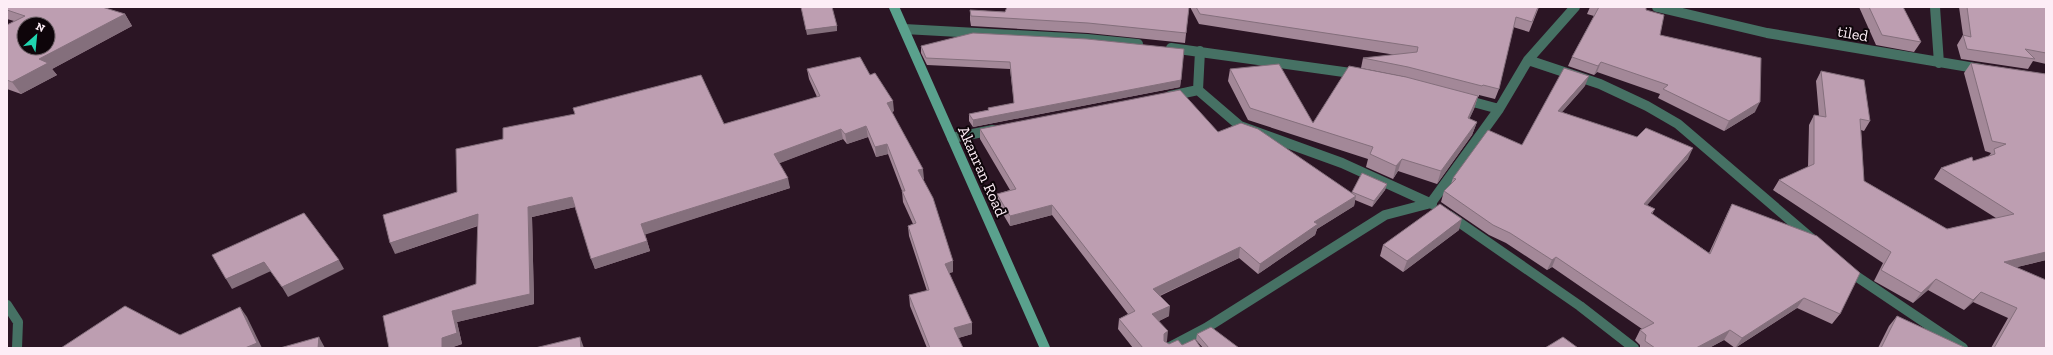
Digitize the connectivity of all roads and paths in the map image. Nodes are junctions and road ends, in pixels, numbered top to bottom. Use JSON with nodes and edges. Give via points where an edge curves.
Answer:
{"nodes":[{"id":1,"x":894,"y":7,"type":"edge"},
{"id":2,"x":1575,"y":7,"type":"edge"},
{"id":3,"x":1657,"y":7,"type":"edge"},
{"id":4,"x":1935,"y":7,"type":"edge"},
{"id":5,"x":904,"y":29,"type":"junction"},
{"id":6,"x":1147,"y":45,"type":"edge"},
{"id":7,"x":1162,"y":47,"type":"edge"},
{"id":8,"x":1200,"y":51,"type":"junction"},
{"id":9,"x":1528,"y":60,"type":"junction"},
{"id":10,"x":1939,"y":63,"type":"junction"},
{"id":11,"x":1993,"y":70,"type":"edge"},
{"id":12,"x":1368,"y":76,"type":"edge"},
{"id":13,"x":1198,"y":90,"type":"junction"},
{"id":14,"x":1162,"y":97,"type":"edge"},
{"id":15,"x":1455,"y":97,"type":"edge"},
{"id":16,"x":1499,"y":109,"type":"junction"},
{"id":17,"x":1005,"y":127,"type":"edge"},
{"id":18,"x":952,"y":138,"type":"junction"},
{"id":19,"x":1431,"y":203,"type":"junction"},
{"id":20,"x":1821,"y":247,"type":"edge"},
{"id":21,"x":1838,"y":262,"type":"edge"},
{"id":22,"x":7,"y":305,"type":"edge"},
{"id":23,"x":17,"y":348,"type":"edge"},
{"id":24,"x":1045,"y":348,"type":"edge"},
{"id":25,"x":1168,"y":348,"type":"edge"},
{"id":26,"x":1634,"y":348,"type":"edge"},
{"id":27,"x":1963,"y":348,"type":"edge"}],
"edges":[{"from":1,"to":5,"type":"main road","name":"Akanran Road"},
{"from":2,"to":9,"type":"street"},
{"from":3,"to":10,"type":"street","name":"tiled","via":[[1767,33]]},
{"from":4,"to":10,"type":"street"},
{"from":5,"to":6,"type":"street","via":[[1087,39]]},
{"from":5,"to":18,"type":"main road","name":"Akanran Road"},
{"from":7,"to":8,"type":"street"},
{"from":8,"to":12,"type":"street"},
{"from":8,"to":13,"type":"street"},
{"from":9,"to":16,"type":"street"},
{"from":9,"to":20,"type":"street","via":[[1600,84],[1678,124]]},
{"from":10,"to":11,"type":"street","name":"tiled"},
{"from":13,"to":14,"type":"street"},
{"from":13,"to":19,"type":"street","via":[[1240,126],[1342,162]]},
{"from":15,"to":16,"type":"street"},
{"from":16,"to":19,"type":"street"},
{"from":17,"to":18,"type":"street"},
{"from":18,"to":24,"type":"main road","name":"Akanran Road"},
{"from":19,"to":25,"type":"street","via":[[1385,215],[1206,328]]},
{"from":19,"to":26,"type":"street","via":[[1580,306]]},
{"from":21,"to":27,"type":"street","via":[[1855,278]]},
{"from":22,"to":23,"type":"street","via":[[18,322]]}]}
